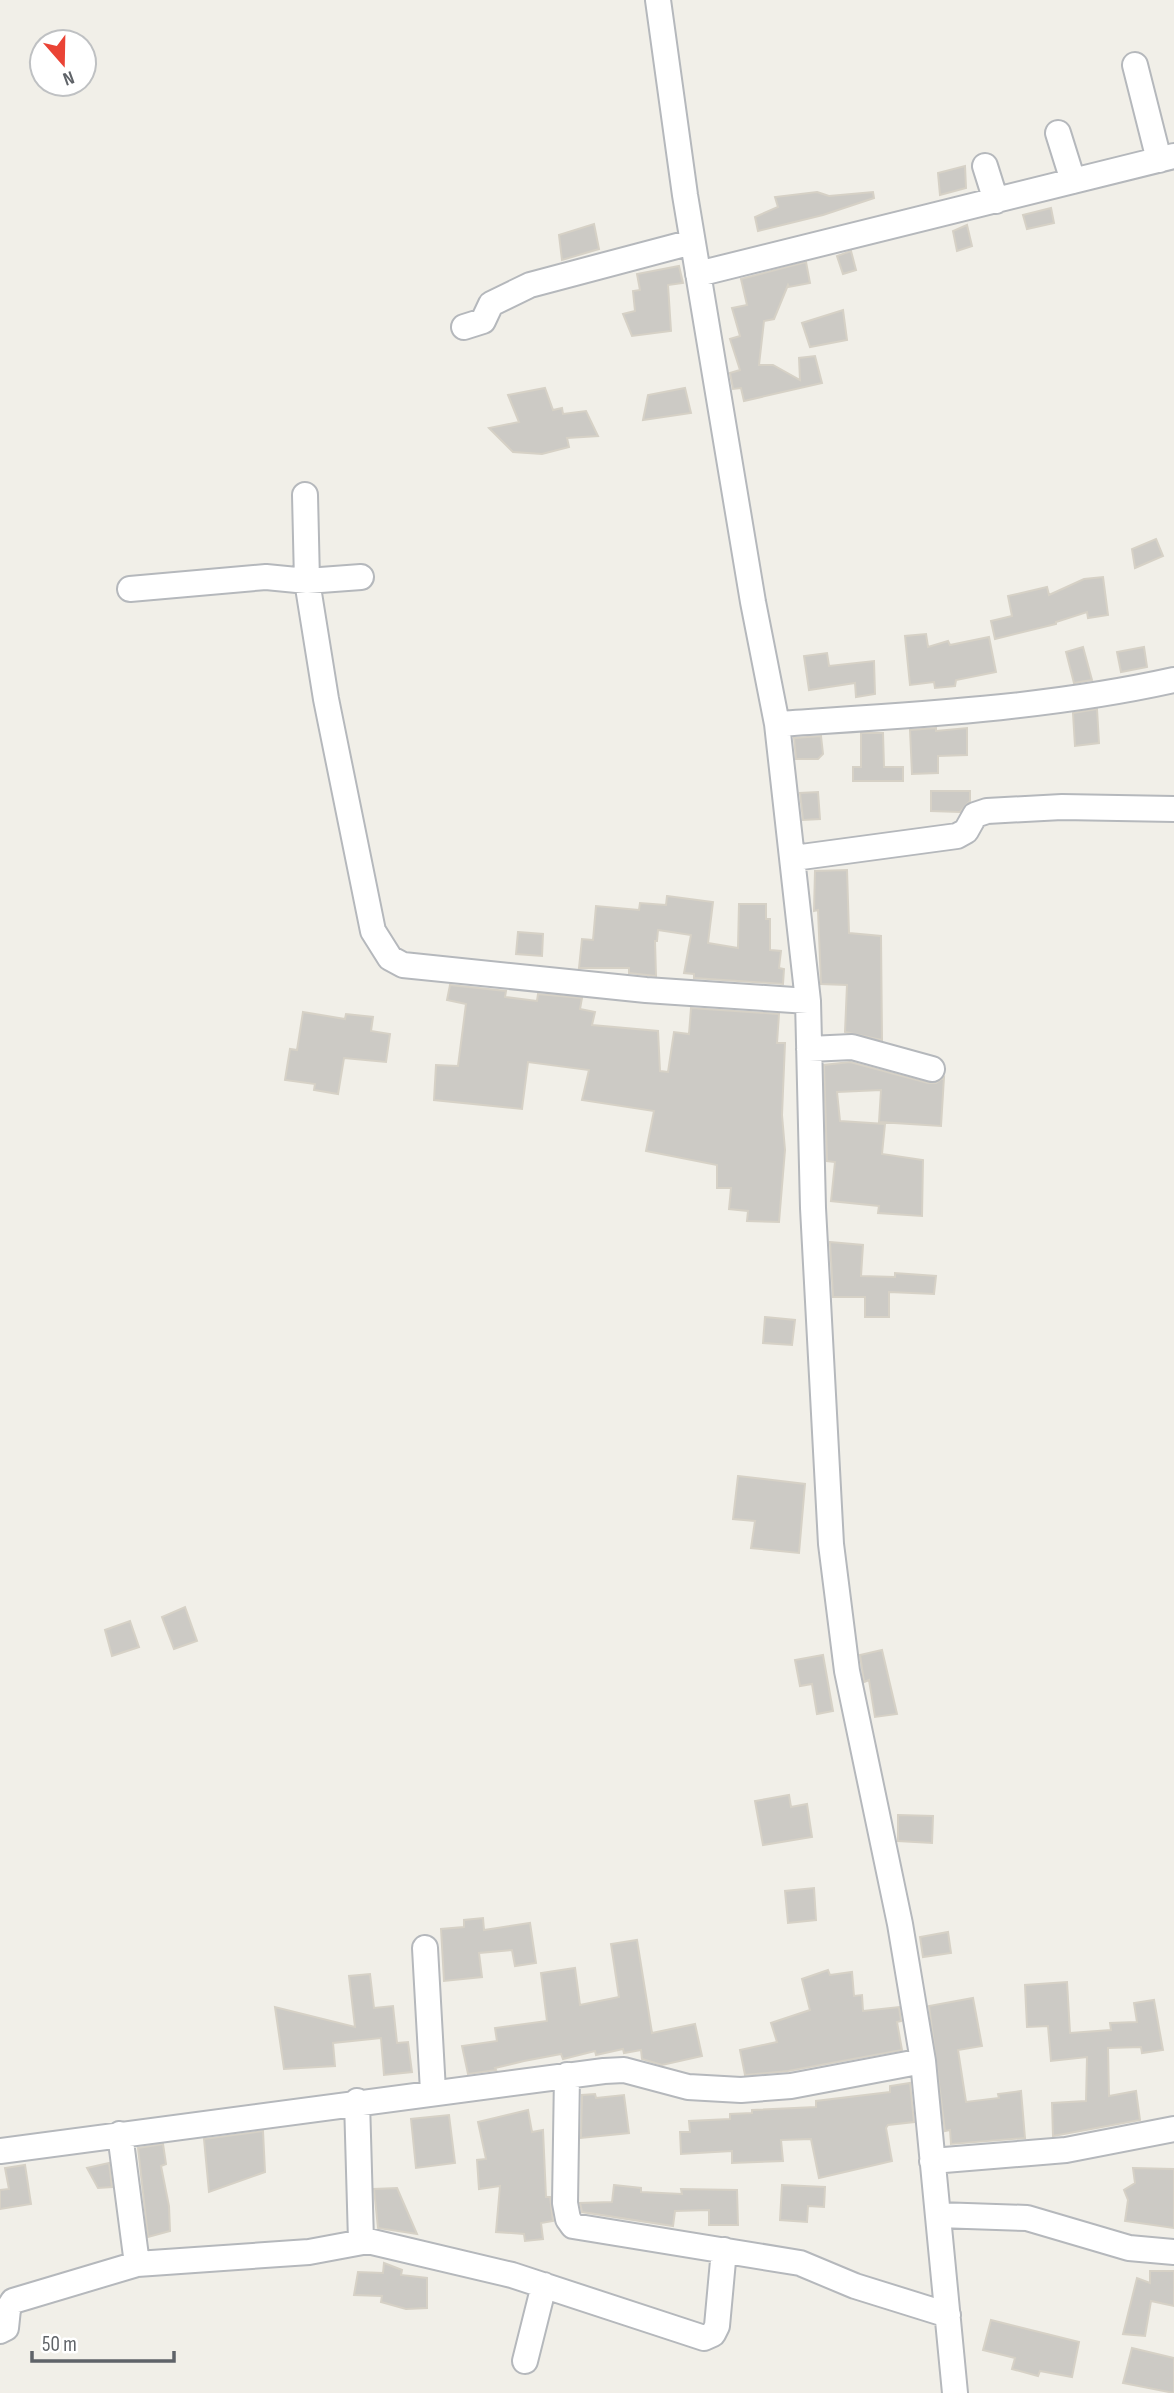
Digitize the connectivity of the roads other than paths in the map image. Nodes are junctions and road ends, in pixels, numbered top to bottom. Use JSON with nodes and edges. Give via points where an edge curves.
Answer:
{"nodes":[{"id":1,"x":658,"y":0,"type":"edge"},
{"id":2,"x":1135,"y":65,"type":"dead end"},
{"id":3,"x":1058,"y":133,"type":"dead end"},
{"id":4,"x":1166,"y":158,"type":"edge"},
{"id":5,"x":985,"y":166,"type":"dead end"},
{"id":6,"x":1073,"y":181,"type":"junction"},
{"id":7,"x":996,"y":201,"type":"junction"},
{"id":8,"x":692,"y":242,"type":"junction"},
{"id":9,"x":698,"y":274,"type":"junction"},
{"id":10,"x":464,"y":327,"type":"dead end"},
{"id":11,"x":305,"y":495,"type":"dead end"},
{"id":12,"x":361,"y":577,"type":"dead end"},
{"id":13,"x":307,"y":581,"type":"junction"},
{"id":14,"x":130,"y":589,"type":"dead end"},
{"id":15,"x":1174,"y":680,"type":"edge"},
{"id":16,"x":778,"y":724,"type":"junction"},
{"id":17,"x":1174,"y":809,"type":"edge"},
{"id":18,"x":794,"y":858,"type":"junction"},
{"id":19,"x":808,"y":1001,"type":"junction"},
{"id":20,"x":809,"y":1049,"type":"junction"},
{"id":21,"x":932,"y":1069,"type":"dead end"},
{"id":22,"x":425,"y":1948,"type":"dead end"},
{"id":23,"x":923,"y":2062,"type":"junction"},
{"id":24,"x":567,"y":2075,"type":"junction"},
{"id":25,"x":433,"y":2091,"type":"junction"},
{"id":26,"x":357,"y":2101,"type":"junction"},
{"id":27,"x":1174,"y":2129,"type":"edge"},
{"id":28,"x":120,"y":2134,"type":"junction"},
{"id":29,"x":0,"y":2151,"type":"edge"},
{"id":30,"x":932,"y":2161,"type":"junction"},
{"id":31,"x":938,"y":2215,"type":"junction"},
{"id":32,"x":361,"y":2241,"type":"junction"},
{"id":33,"x":724,"y":2250,"type":"junction"},
{"id":34,"x":1174,"y":2252,"type":"edge"},
{"id":35,"x":137,"y":2264,"type":"junction"},
{"id":36,"x":544,"y":2285,"type":"junction"},
{"id":37,"x":948,"y":2315,"type":"junction"},
{"id":38,"x":0,"y":2331,"type":"edge"},
{"id":39,"x":525,"y":2361,"type":"dead end"},
{"id":40,"x":955,"y":2393,"type":"edge"}],
"edges":[{"from":1,"to":8,"type":"street"},
{"from":2,"to":4,"type":"street"},
{"from":3,"to":6,"type":"street"},
{"from":4,"to":6,"type":"street"},
{"from":5,"to":7,"type":"street"},
{"from":6,"to":7,"type":"street"},
{"from":7,"to":9,"type":"street"},
{"from":8,"to":9,"type":"street"},
{"from":8,"to":10,"type":"street","via":[[530,285],[491,304],[483,321]]},
{"from":9,"to":16,"type":"street"},
{"from":11,"to":13,"type":"street"},
{"from":12,"to":13,"type":"street"},
{"from":13,"to":14,"type":"street","via":[[266,577]]},
{"from":13,"to":19,"type":"street","via":[[373,931],[390,958],[403,965],[646,990]]},
{"from":15,"to":16,"type":"street","via":[[1019,706]]},
{"from":16,"to":18,"type":"street"},
{"from":17,"to":18,"type":"street","via":[[987,811],[975,815],[966,831],[957,836]]},
{"from":18,"to":19,"type":"street"},
{"from":19,"to":20,"type":"street"},
{"from":20,"to":21,"type":"street","via":[[852,1047]]},
{"from":20,"to":23,"type":"street","via":[[831,1544],[847,1671],[900,1924]]},
{"from":22,"to":25,"type":"street"},
{"from":23,"to":24,"type":"street","via":[[792,2087],[741,2090],[688,2087],[624,2070]]},
{"from":23,"to":30,"type":"street"},
{"from":24,"to":25,"type":"street"},
{"from":24,"to":33,"type":"street","via":[[565,2203],[570,2224]]},
{"from":25,"to":26,"type":"street"},
{"from":26,"to":28,"type":"street"},
{"from":26,"to":32,"type":"street"},
{"from":27,"to":30,"type":"street","via":[[1066,2150]]},
{"from":28,"to":29,"type":"street"},
{"from":28,"to":35,"type":"street"},
{"from":30,"to":31,"type":"street"},
{"from":31,"to":34,"type":"street","via":[[1027,2218],[1129,2248]]},
{"from":31,"to":37,"type":"street"},
{"from":32,"to":35,"type":"street","via":[[309,2252]]},
{"from":32,"to":36,"type":"street"},
{"from":33,"to":36,"type":"street","via":[[717,2326],[704,2338]]},
{"from":33,"to":37,"type":"street","via":[[800,2263]]},
{"from":35,"to":38,"type":"street","via":[[13,2301],[6,2328]]},
{"from":36,"to":39,"type":"street"},
{"from":37,"to":40,"type":"street"}]}
